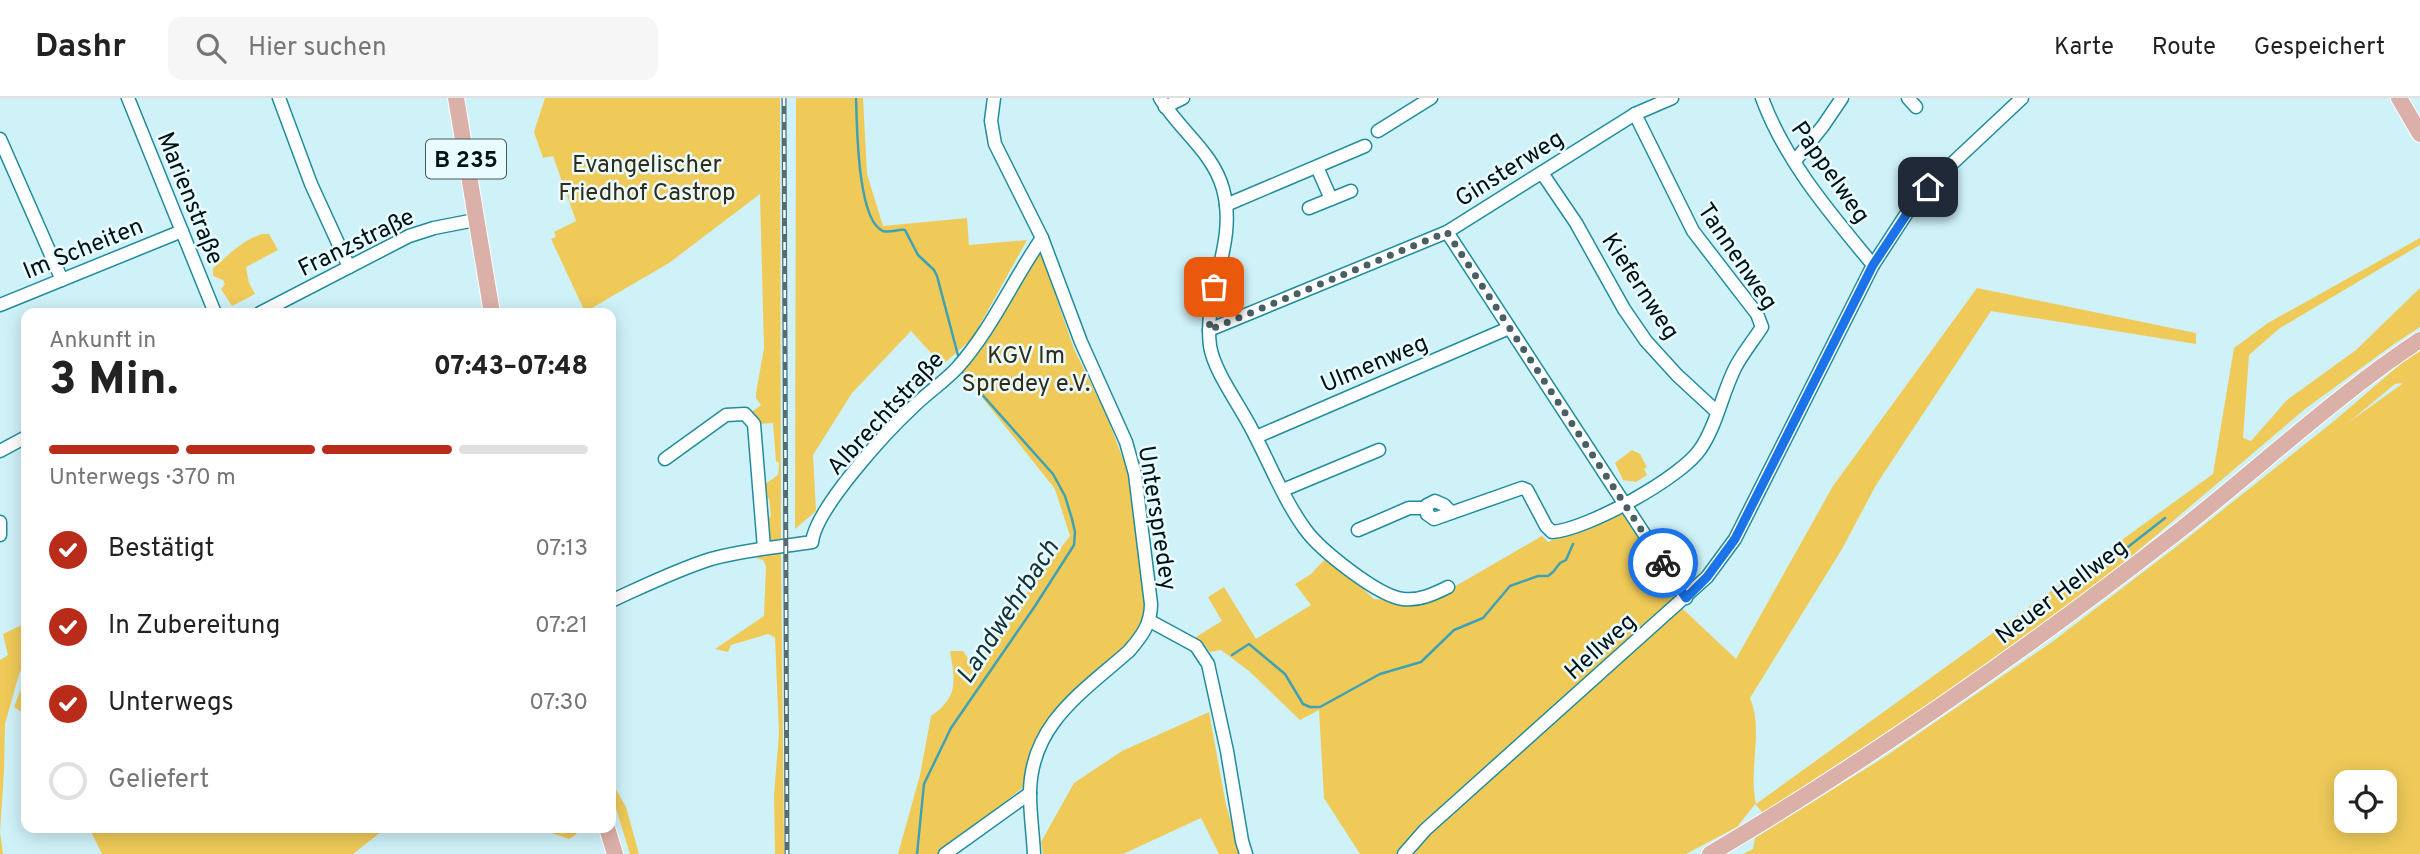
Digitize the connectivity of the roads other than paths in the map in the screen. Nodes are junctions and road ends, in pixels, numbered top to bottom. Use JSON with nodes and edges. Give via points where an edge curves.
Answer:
{"nodes":[{"id":1,"x":128,"y":98,"type":"edge"},
{"id":2,"x":279,"y":98,"type":"edge"},
{"id":3,"x":456,"y":98,"type":"edge"},
{"id":4,"x":994,"y":98,"type":"edge"},
{"id":5,"x":1183,"y":98,"type":"edge"},
{"id":6,"x":1431,"y":98,"type":"edge"},
{"id":7,"x":1672,"y":98,"type":"edge"},
{"id":8,"x":1762,"y":98,"type":"edge"},
{"id":9,"x":1842,"y":98,"type":"edge"},
{"id":10,"x":2022,"y":98,"type":"edge"},
{"id":11,"x":2399,"y":98,"type":"edge"},
{"id":12,"x":1163,"y":102,"type":"edge"},
{"id":13,"x":1635,"y":114,"type":"junction"},
{"id":14,"x":1378,"y":131,"type":"dead end"},
{"id":15,"x":2420,"y":134,"type":"edge"},
{"id":16,"x":0,"y":139,"type":"edge"},
{"id":17,"x":1364,"y":146,"type":"dead end"},
{"id":18,"x":1794,"y":161,"type":"junction"},
{"id":19,"x":1317,"y":167,"type":"junction"},
{"id":20,"x":1542,"y":173,"type":"junction"},
{"id":21,"x":1351,"y":191,"type":"dead end"},
{"id":22,"x":1331,"y":199,"type":"junction"},
{"id":23,"x":1226,"y":205,"type":"junction"},
{"id":24,"x":1309,"y":208,"type":"dead end"},
{"id":25,"x":475,"y":220,"type":"junction"},
{"id":26,"x":182,"y":231,"type":"junction"},
{"id":27,"x":1447,"y":232,"type":"junction"},
{"id":28,"x":1042,"y":239,"type":"junction"},
{"id":29,"x":1873,"y":265,"type":"junction"},
{"id":30,"x":349,"y":267,"type":"junction"},
{"id":31,"x":61,"y":280,"type":"junction"},
{"id":32,"x":0,"y":304,"type":"edge"},
{"id":33,"x":213,"y":308,"type":"edge"},
{"id":34,"x":270,"y":308,"type":"edge"},
{"id":35,"x":491,"y":308,"type":"edge"},
{"id":36,"x":1509,"y":328,"type":"junction"},
{"id":37,"x":1209,"y":330,"type":"junction"},
{"id":38,"x":2420,"y":340,"type":"edge"},
{"id":39,"x":1717,"y":412,"type":"junction"},
{"id":40,"x":1256,"y":437,"type":"junction"},
{"id":41,"x":21,"y":440,"type":"edge"},
{"id":42,"x":1378,"y":450,"type":"dead end"},
{"id":43,"x":0,"y":451,"type":"edge"},
{"id":44,"x":665,"y":459,"type":"dead end"},
{"id":45,"x":1283,"y":490,"type":"junction"},
{"id":46,"x":1625,"y":503,"type":"junction"},
{"id":47,"x":0,"y":522,"type":"edge"},
{"id":48,"x":1358,"y":530,"type":"dead end"},
{"id":49,"x":0,"y":535,"type":"edge"},
{"id":50,"x":764,"y":548,"type":"junction"},
{"id":51,"x":1448,"y":587,"type":"dead end"},
{"id":52,"x":1686,"y":598,"type":"junction"},
{"id":53,"x":616,"y":599,"type":"edge"},
{"id":54,"x":1150,"y":621,"type":"junction"},
{"id":55,"x":1030,"y":793,"type":"junction"},
{"id":56,"x":609,"y":833,"type":"edge"},
{"id":57,"x":615,"y":854,"type":"edge"},
{"id":58,"x":945,"y":854,"type":"edge"},
{"id":59,"x":1034,"y":854,"type":"edge"},
{"id":60,"x":1247,"y":854,"type":"edge"},
{"id":61,"x":1404,"y":854,"type":"edge"},
{"id":62,"x":1710,"y":854,"type":"edge"}],
"edges":[{"from":1,"to":26,"type":"street","name":"Marienstraße"},
{"from":2,"to":30,"type":"street"},
{"from":3,"to":25,"type":"main road","number":"B 235"},
{"from":4,"to":28,"type":"street","name":"Unterspredey","via":[[995,144]]},
{"from":5,"to":12,"type":"street"},
{"from":6,"to":14,"type":"street"},
{"from":7,"to":13,"type":"street","name":"Ginsterweg"},
{"from":8,"to":18,"type":"street","name":"Pappelweg"},
{"from":9,"to":18,"type":"street"},
{"from":10,"to":29,"type":"street","name":"Hellweg","via":[[1916,200]]},
{"from":11,"to":15,"type":"main road"},
{"from":12,"to":23,"type":"street","via":[[1214,166]]},
{"from":13,"to":20,"type":"street","name":"Ginsterweg"},
{"from":13,"to":39,"type":"street","name":"Tannenweg","via":[[1693,230],[1762,327],[1736,367]]},
{"from":16,"to":31,"type":"street"},
{"from":17,"to":19,"type":"street"},
{"from":18,"to":29,"type":"street","name":"Pappelweg"},
{"from":19,"to":22,"type":"street"},
{"from":19,"to":23,"type":"street"},
{"from":20,"to":27,"type":"street","name":"Ginsterweg"},
{"from":20,"to":39,"type":"street","name":"Kiefernweg","via":[[1646,341]]},
{"from":21,"to":22,"type":"street"},
{"from":22,"to":24,"type":"street"},
{"from":23,"to":37,"type":"street","via":[[1228,230]]},
{"from":25,"to":30,"type":"street","name":"Franzstraße","via":[[409,236]]},
{"from":25,"to":35,"type":"main road","number":"B 235"},
{"from":26,"to":31,"type":"street","name":"Im Scheiten"},
{"from":26,"to":33,"type":"street","name":"Marienstraße"},
{"from":27,"to":36,"type":"street"},
{"from":27,"to":37,"type":"street","name":"Ginsterweg"},
{"from":28,"to":50,"type":"street","name":"Albrechtstraße","via":[[987,329],[957,368],[865,459],[821,517],[812,542]]},
{"from":28,"to":54,"type":"street","name":"Unterspredey","via":[[1131,457]]},
{"from":29,"to":52,"type":"street","name":"Hellweg","via":[[1735,539]]},
{"from":30,"to":34,"type":"street","name":"Franzstraße"},
{"from":31,"to":32,"type":"street","name":"Im Scheiten"},
{"from":36,"to":40,"type":"street","name":"Ulmenweg"},
{"from":36,"to":46,"type":"street"},
{"from":37,"to":40,"type":"street","via":[[1214,362]]},
{"from":38,"to":62,"type":"main road","name":"Neuer Hellweg","via":[[2374,370],[2051,629],[1914,725]]},
{"from":39,"to":46,"type":"street","name":"Tannenweg","via":[[1700,450],[1689,462]]},
{"from":40,"to":45,"type":"street"},
{"from":41,"to":43,"type":"street"},
{"from":42,"to":45,"type":"street"},
{"from":44,"to":50,"type":"street","via":[[726,415],[745,414],[754,424]]},
{"from":45,"to":51,"type":"street","via":[[1306,531],[1374,588],[1402,599],[1418,599]]},
{"from":46,"to":48,"type":"street","name":"Tannenweg","via":[[1572,529],[1552,532],[1522,488],[1434,519],[1427,508],[1409,508]]},
{"from":46,"to":52,"type":"street"},
{"from":47,"to":49,"type":"street"},
{"from":50,"to":53,"type":"street","name":"Albrechtstraße","via":[[695,565]]},
{"from":52,"to":61,"type":"street","name":"Hellweg","via":[[1425,830]]},
{"from":54,"to":55,"type":"street","via":[[1129,651],[1078,694],[1049,727],[1036,753]]},
{"from":54,"to":60,"type":"street","name":"Unterspredey","via":[[1196,646],[1208,664]]},
{"from":55,"to":58,"type":"street"},
{"from":55,"to":59,"type":"street"},
{"from":56,"to":57,"type":"main road"}]}
